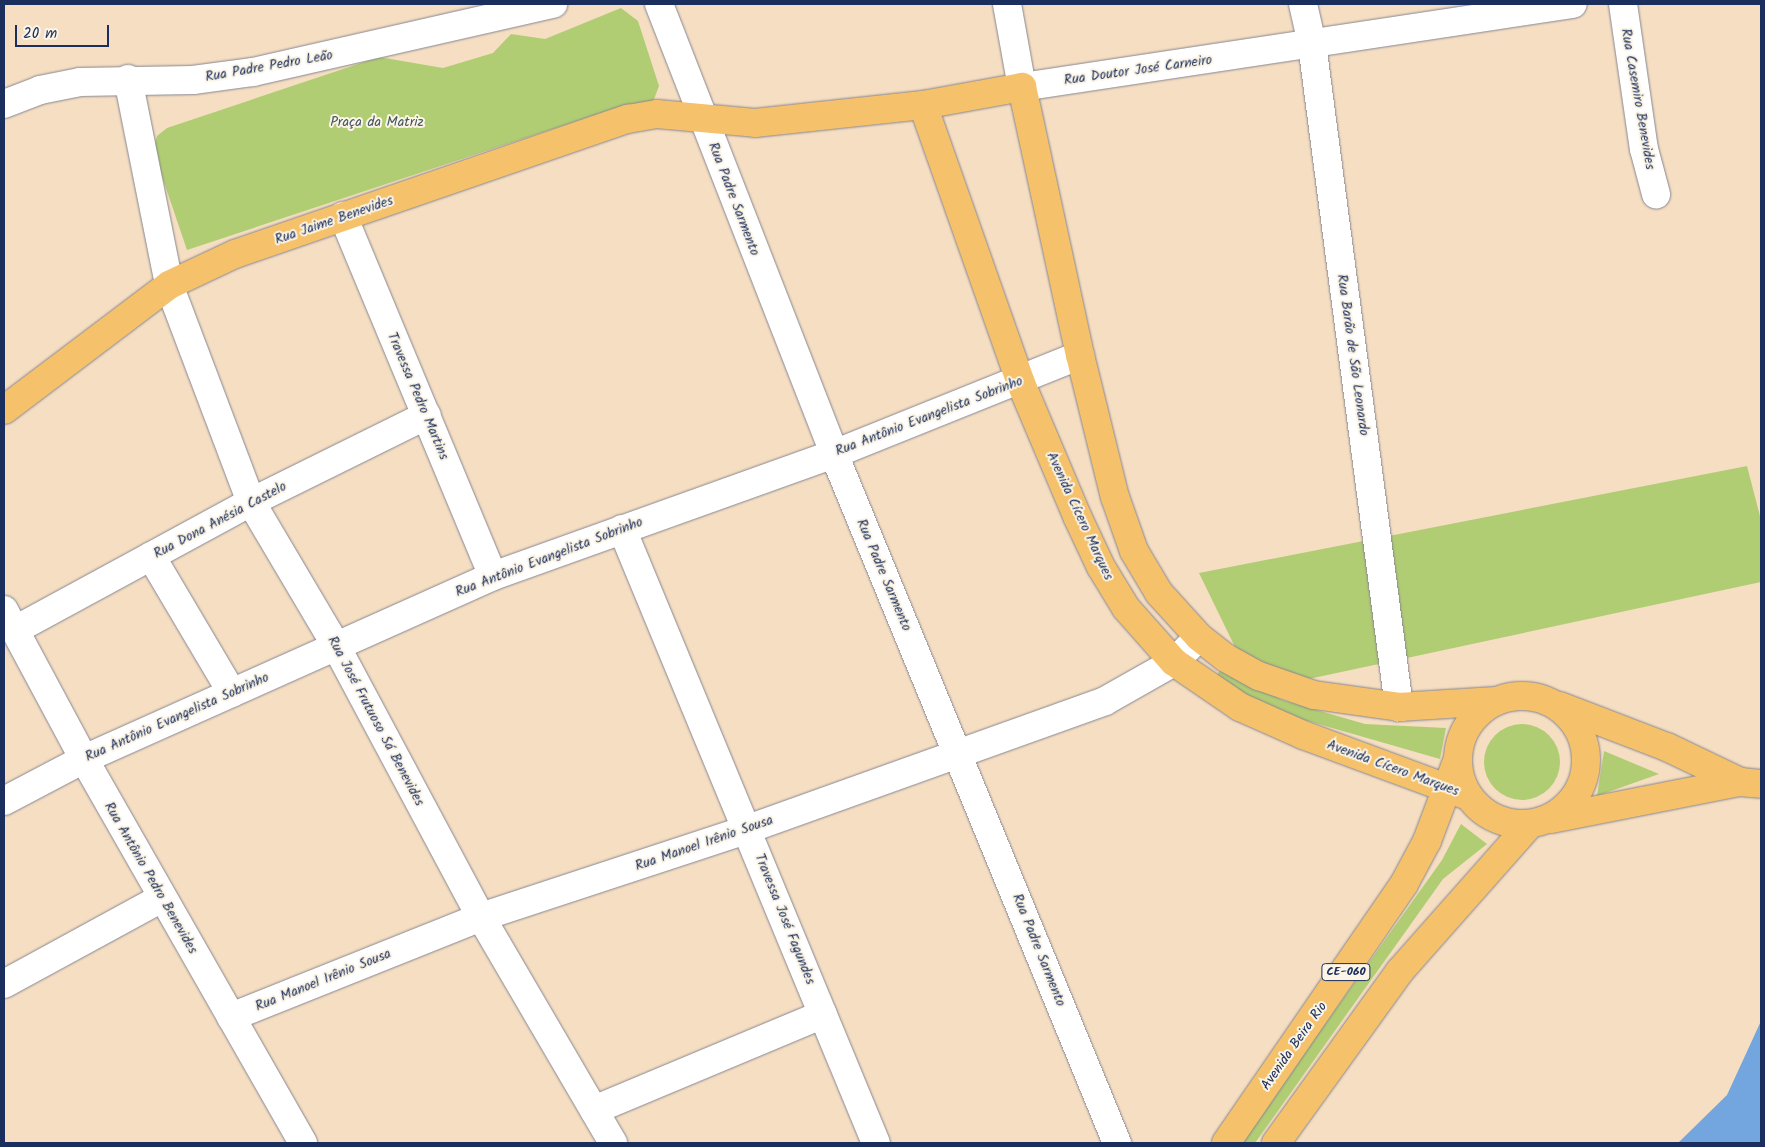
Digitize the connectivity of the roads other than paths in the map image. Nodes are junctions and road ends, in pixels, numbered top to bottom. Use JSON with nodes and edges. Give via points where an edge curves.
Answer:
{"nodes":[{"id":1,"x":554,"y":4,"type":"edge"},
{"id":2,"x":659,"y":4,"type":"edge"},
{"id":3,"x":1007,"y":4,"type":"edge"},
{"id":4,"x":1303,"y":4,"type":"edge"},
{"id":5,"x":1573,"y":4,"type":"edge"},
{"id":6,"x":1623,"y":4,"type":"edge"},
{"id":7,"x":1312,"y":44,"type":"junction"},
{"id":8,"x":128,"y":79,"type":"junction"},
{"id":9,"x":1022,"y":87,"type":"junction"},
{"id":10,"x":4,"y":104,"type":"edge"},
{"id":11,"x":923,"y":105,"type":"junction"},
{"id":12,"x":702,"y":117,"type":"junction"},
{"id":13,"x":1656,"y":194,"type":"dead end"},
{"id":14,"x":343,"y":216,"type":"junction"},
{"id":15,"x":169,"y":285,"type":"junction"},
{"id":16,"x":1080,"y":355,"type":"junction"},
{"id":17,"x":1020,"y":381,"type":"junction"},
{"id":18,"x":4,"y":410,"type":"edge"},
{"id":19,"x":427,"y":415,"type":"junction"},
{"id":20,"x":834,"y":454,"type":"junction"},
{"id":21,"x":251,"y":502,"type":"junction"},
{"id":22,"x":622,"y":529,"type":"junction"},
{"id":23,"x":151,"y":556,"type":"junction"},
{"id":24,"x":493,"y":576,"type":"junction"},
{"id":25,"x":9,"y":620,"type":"edge"},
{"id":26,"x":1199,"y":637,"type":"junction"},
{"id":27,"x":336,"y":646,"type":"junction"},
{"id":28,"x":1174,"y":662,"type":"junction"},
{"id":29,"x":232,"y":693,"type":"junction"},
{"id":30,"x":1496,"y":700,"type":"junction"},
{"id":31,"x":1546,"y":700,"type":"junction"},
{"id":32,"x":1399,"y":707,"type":"junction"},
{"id":33,"x":959,"y":754,"type":"junction"},
{"id":34,"x":84,"y":759,"type":"junction"},
{"id":35,"x":1751,"y":783,"type":"edge"},
{"id":36,"x":1458,"y":793,"type":"junction"},
{"id":37,"x":4,"y":801,"type":"edge"},
{"id":38,"x":1539,"y":822,"type":"junction"},
{"id":39,"x":748,"y":829,"type":"junction"},
{"id":40,"x":162,"y":898,"type":"junction"},
{"id":41,"x":481,"y":917,"type":"junction"},
{"id":42,"x":4,"y":984,"type":"edge"},
{"id":43,"x":823,"y":1014,"type":"junction"},
{"id":44,"x":231,"y":1017,"type":"junction"},
{"id":45,"x":594,"y":1110,"type":"junction"},
{"id":46,"x":303,"y":1143,"type":"edge"},
{"id":47,"x":613,"y":1143,"type":"edge"},
{"id":48,"x":876,"y":1143,"type":"edge"},
{"id":49,"x":1117,"y":1143,"type":"edge"},
{"id":50,"x":1226,"y":1143,"type":"edge"},
{"id":51,"x":1276,"y":1143,"type":"edge"}],
"edges":[{"from":1,"to":8,"type":"street","name":"Rua Padre Pedro Leão","via":[[253,72],[193,80]]},
{"from":2,"to":12,"type":"street","name":"Rua Padre Sarmento"},
{"from":3,"to":9,"type":"street"},
{"from":4,"to":7,"type":"street","name":"Rua Barão de São Leonardo"},
{"from":5,"to":7,"type":"street","name":"Rua Doutor José Carneiro"},
{"from":6,"to":13,"type":"street","name":"Rua Casemiro Benevides","via":[[1644,149]]},
{"from":7,"to":9,"type":"street","name":"Rua Doutor José Carneiro"},
{"from":7,"to":32,"type":"street","name":"Rua Barão de São Leonardo"},
{"from":8,"to":10,"type":"street","name":"Rua Padre Pedro Leão","via":[[80,82],[40,90]]},
{"from":8,"to":15,"type":"street"},
{"from":9,"to":11,"type":"main road","name":"Rua Doutor José Carneiro"},
{"from":9,"to":16,"type":"main road"},
{"from":11,"to":12,"type":"main road","name":"Rua Doutor José Carneiro","via":[[755,123]]},
{"from":11,"to":17,"type":"main road","name":"Avenida Cícero Marques"},
{"from":12,"to":14,"type":"main road","name":"Rua Jaime Benevides","via":[[657,114],[628,120]]},
{"from":12,"to":20,"type":"street","name":"Rua Padre Sarmento"},
{"from":14,"to":15,"type":"main road","name":"Rua Jaime Benevides","via":[[235,254]]},
{"from":14,"to":19,"type":"street","name":"Travessa Pedro Martins"},
{"from":15,"to":18,"type":"main road","name":"Rua Jaime Benevides"},
{"from":15,"to":21,"type":"street","name":"Rua José Frutuoso Sá Benevides"},
{"from":16,"to":17,"type":"street","name":"Rua Antônio Evangelista Sobrinho"},
{"from":16,"to":26,"type":"main road","via":[[1115,497],[1134,551],[1159,593]]},
{"from":17,"to":20,"type":"street","name":"Rua Antônio Evangelista Sobrinho"},
{"from":17,"to":28,"type":"main road","name":"Avenida Cícero Marques","via":[[1101,566],[1126,608]]},
{"from":19,"to":21,"type":"street","name":"Rua Dona Anésia Castelo"},
{"from":19,"to":24,"type":"street","name":"Travessa Pedro Martins"},
{"from":20,"to":22,"type":"street","name":"Rua Antônio Evangelista Sobrinho"},
{"from":20,"to":33,"type":"street","name":"Rua Padre Sarmento"},
{"from":21,"to":23,"type":"street","name":"Rua Dona Anésia Castelo"},
{"from":21,"to":27,"type":"street","name":"Rua José Frutuoso Sá Benevides"},
{"from":22,"to":24,"type":"street","name":"Rua Antônio Evangelista Sobrinho"},
{"from":22,"to":39,"type":"street","name":"Travessa José Fagundes"},
{"from":23,"to":25,"type":"street","name":"Rua Dona Anésia Castelo"},
{"from":23,"to":29,"type":"street"},
{"from":24,"to":27,"type":"street","name":"Rua Antônio Evangelista Sobrinho"},
{"from":25,"to":34,"type":"street","name":"Rua Antônio Pedro Benevides"},
{"from":26,"to":28,"type":"street","name":"Rua Manoel Irênio Sousa"},
{"from":26,"to":32,"type":"main road","via":[[1226,658],[1259,676],[1314,695]]},
{"from":27,"to":29,"type":"street","name":"Rua Antônio Evangelista Sobrinho"},
{"from":27,"to":41,"type":"street","name":"Rua José Frutuoso Sá Benevides"},
{"from":28,"to":33,"type":"street","name":"Rua Manoel Irênio Sousa","via":[[1105,702]]},
{"from":28,"to":36,"type":"main road","name":"Avenida Cícero Marques","via":[[1240,707]]},
{"from":29,"to":34,"type":"street","name":"Rua Antônio Evangelista Sobrinho"},
{"from":30,"to":31,"type":"main road","via":[[1529,696]]},
{"from":30,"to":32,"type":"main road"},
{"from":30,"to":36,"type":"main road","number":"CE-060","via":[[1480,710],[1467,725],[1459,742]]},
{"from":31,"to":35,"type":"main road"},
{"from":31,"to":38,"type":"main road","via":[[1575,723],[1584,741],[1587,759],[1585,778],[1576,796],[1564,810]]},
{"from":33,"to":39,"type":"street","name":"Rua Manoel Irênio Sousa"},
{"from":33,"to":49,"type":"street","name":"Rua Padre Sarmento"},
{"from":34,"to":37,"type":"street","name":"Rua Antônio Evangelista Sobrinho"},
{"from":34,"to":40,"type":"street","name":"Rua Antônio Pedro Benevides"},
{"from":35,"to":38,"type":"main road"},
{"from":36,"to":38,"type":"main road","via":[[1495,819]]},
{"from":36,"to":50,"type":"main road","name":"Avenida Beira Rio","number":"CE-060","via":[[1404,884]]},
{"from":38,"to":51,"type":"main road","number":"CE-060","via":[[1400,970]]},
{"from":39,"to":41,"type":"street","name":"Rua Manoel Irênio Sousa"},
{"from":39,"to":43,"type":"street","name":"Travessa José Fagundes"},
{"from":40,"to":42,"type":"street"},
{"from":40,"to":44,"type":"street","name":"Rua Antônio Pedro Benevides"},
{"from":41,"to":44,"type":"street","name":"Rua Manoel Irênio Sousa"},
{"from":41,"to":45,"type":"street","name":"Rua José Frutuoso Sá Benevides"},
{"from":43,"to":45,"type":"street"},
{"from":43,"to":48,"type":"street","name":"Travessa José Fagundes"},
{"from":44,"to":46,"type":"street","name":"Rua Antônio Pedro Benevides"},
{"from":45,"to":47,"type":"street","name":"Rua José Frutuoso Sá Benevides"}]}
